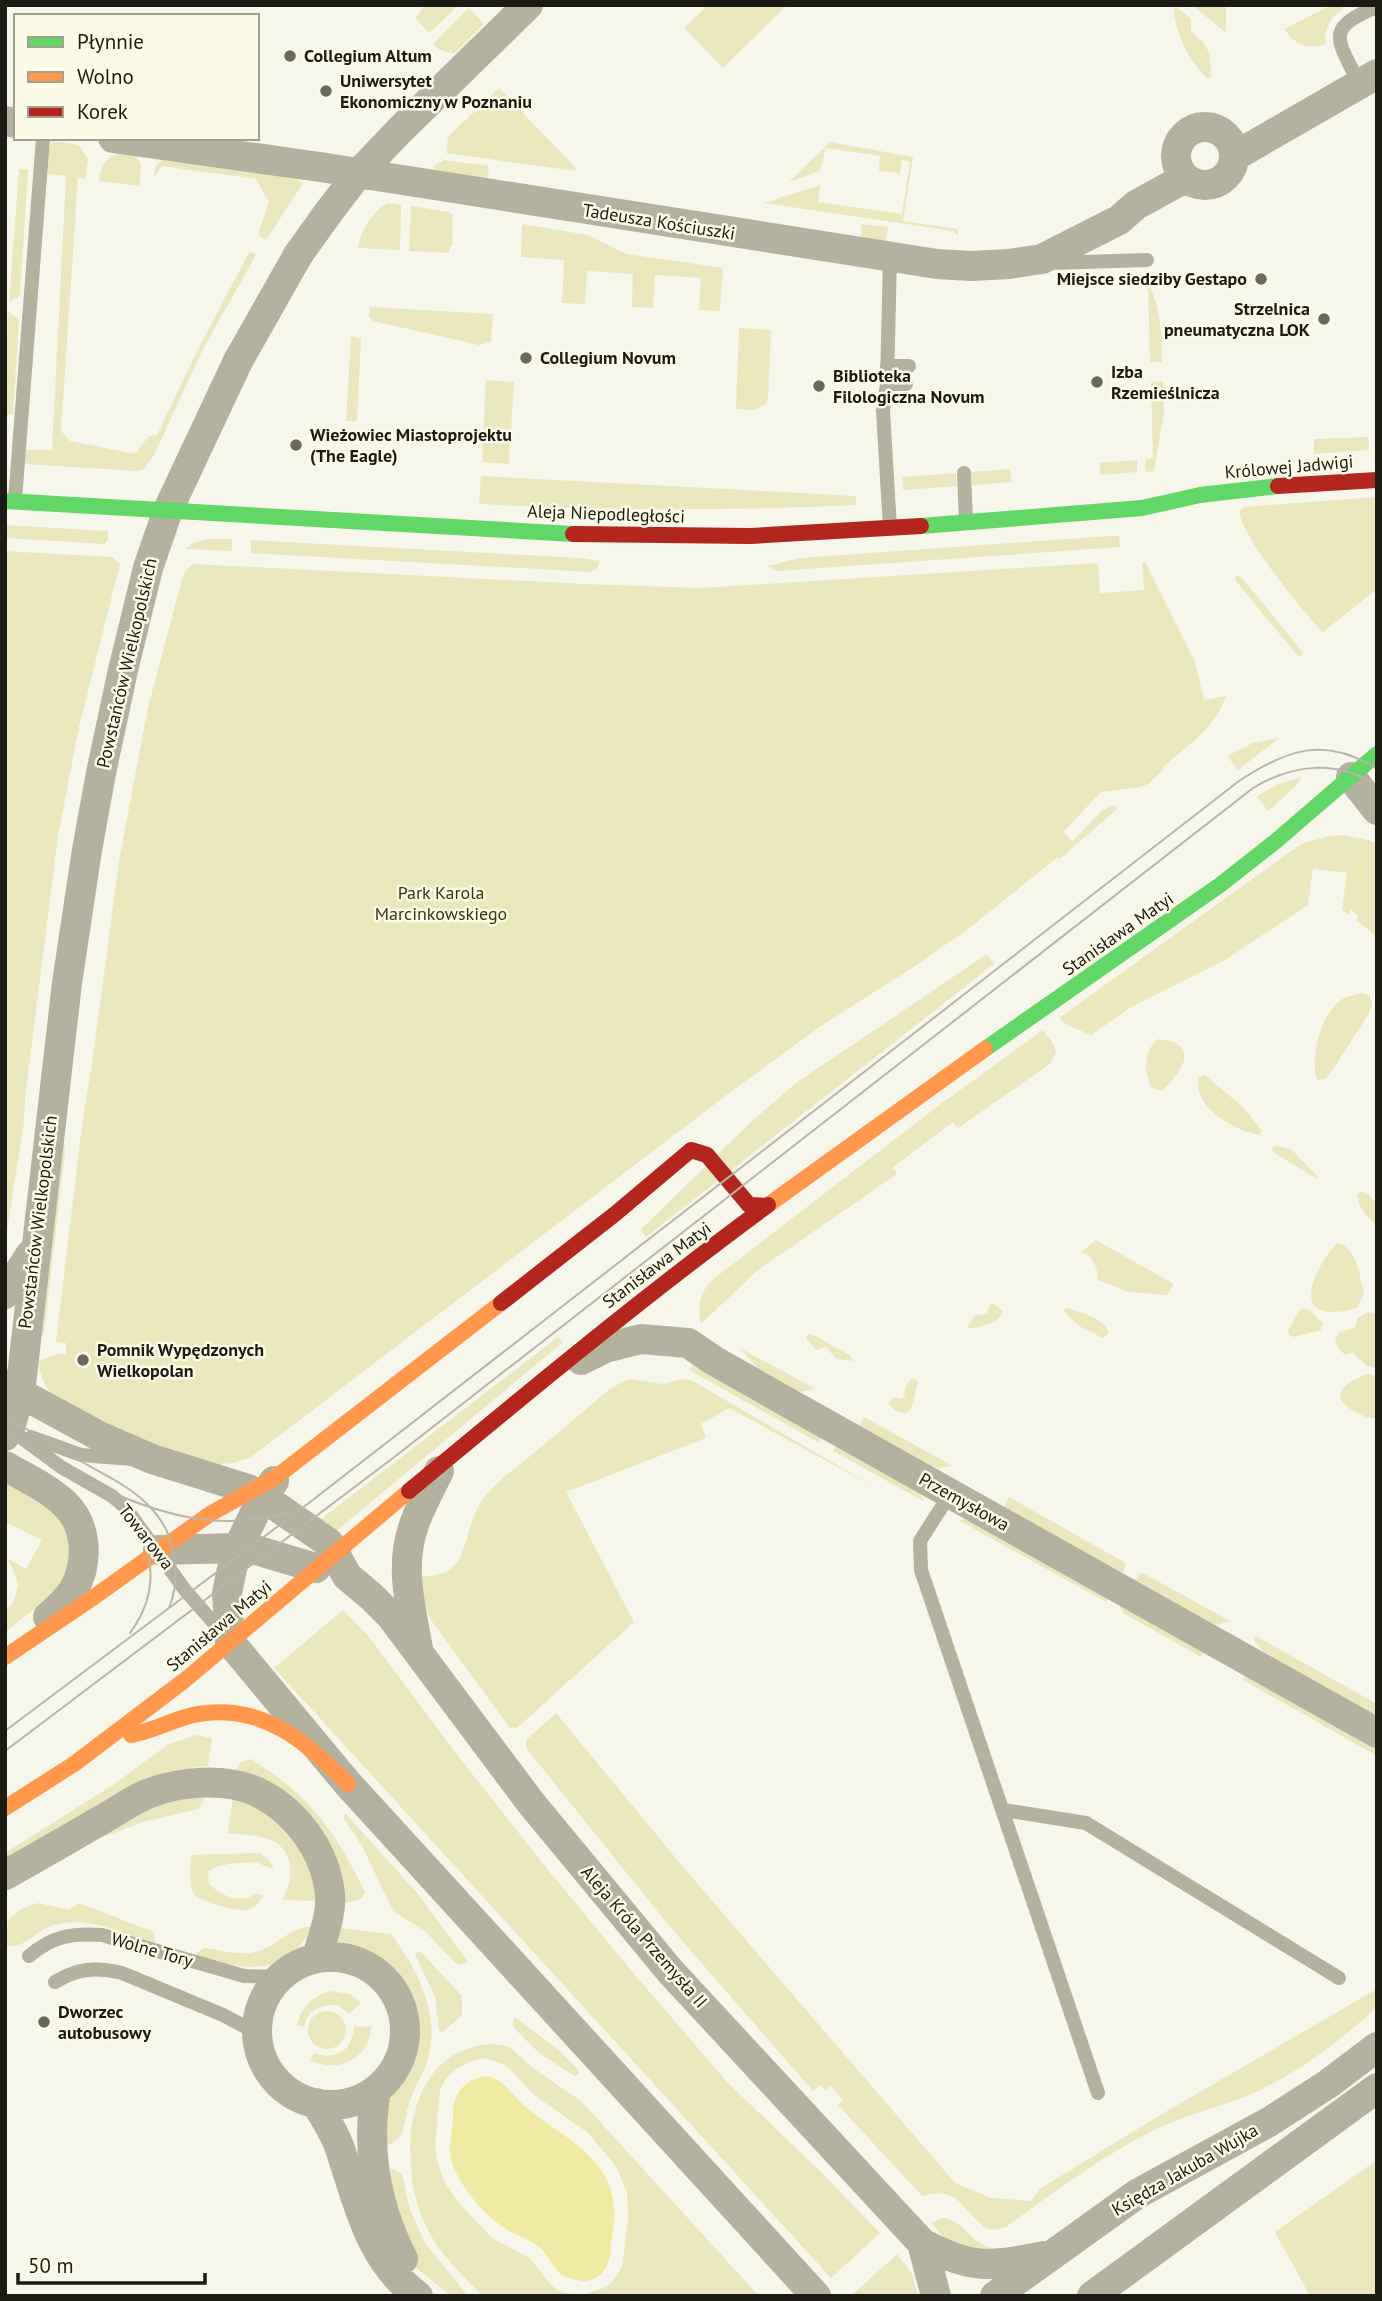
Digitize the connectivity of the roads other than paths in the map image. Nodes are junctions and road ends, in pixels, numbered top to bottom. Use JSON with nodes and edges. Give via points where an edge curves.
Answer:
{"nodes":[{"id":1,"x":528,"y":5,"type":"edge"},
{"id":2,"x":1377,"y":7,"type":"edge"},
{"id":3,"x":1368,"y":78,"type":"edge"},
{"id":4,"x":43,"y":140,"type":"edge"},
{"id":5,"x":128,"y":140,"type":"edge"},
{"id":6,"x":1235,"y":156,"type":"junction"},
{"id":7,"x":357,"y":175,"type":"junction"},
{"id":8,"x":1185,"y":178,"type":"junction"},
{"id":9,"x":890,"y":257,"type":"junction"},
{"id":10,"x":1147,"y":260,"type":"dead end"},
{"id":11,"x":1009,"y":264,"type":"junction"},
{"id":12,"x":887,"y":366,"type":"junction"},
{"id":13,"x":909,"y":366,"type":"dead end"},
{"id":14,"x":887,"y":384,"type":"junction"},
{"id":15,"x":906,"y":384,"type":"dead end"},
{"id":16,"x":964,"y":473,"type":"dead end"},
{"id":17,"x":1377,"y":480,"type":"edge"},
{"id":18,"x":1205,"y":494,"type":"joint"},
{"id":19,"x":10,"y":501,"type":"edge"},
{"id":20,"x":168,"y":510,"type":"junction"},
{"id":21,"x":971,"y":522,"type":"junction"},
{"id":22,"x":890,"y":528,"type":"junction"},
{"id":23,"x":1377,"y":754,"type":"edge"},
{"id":24,"x":1351,"y":777,"type":"junction"},
{"id":25,"x":1377,"y":810,"type":"edge"},
{"id":26,"x":766,"y":1206,"type":"junction"},
{"id":27,"x":36,"y":1238,"type":"junction"},
{"id":28,"x":5,"y":1294,"type":"edge"},
{"id":29,"x":543,"y":1379,"type":"junction"},
{"id":30,"x":12,"y":1389,"type":"edge"},
{"id":31,"x":7,"y":1430,"type":"edge"},
{"id":32,"x":152,"y":1459,"type":"junction"},
{"id":33,"x":442,"y":1463,"type":"junction"},
{"id":34,"x":5,"y":1466,"type":"edge"},
{"id":35,"x":262,"y":1488,"type":"junction"},
{"id":36,"x":950,"y":1494,"type":"junction"},
{"id":37,"x":238,"y":1548,"type":"junction"},
{"id":38,"x":158,"y":1550,"type":"junction"},
{"id":39,"x":333,"y":1566,"type":"junction"},
{"id":40,"x":230,"y":1642,"type":"junction"},
{"id":41,"x":420,"y":1656,"type":"junction"},
{"id":42,"x":6,"y":1657,"type":"edge"},
{"id":43,"x":1377,"y":1734,"type":"edge"},
{"id":44,"x":112,"y":1737,"type":"junction"},
{"id":45,"x":348,"y":1784,"type":"junction"},
{"id":46,"x":5,"y":1808,"type":"edge"},
{"id":47,"x":1004,"y":1810,"type":"junction"},
{"id":48,"x":5,"y":1875,"type":"edge"},
{"id":49,"x":29,"y":1956,"type":"dead end"},
{"id":50,"x":317,"y":1957,"type":"junction"},
{"id":51,"x":280,"y":1977,"type":"junction"},
{"id":52,"x":1339,"y":1978,"type":"dead end"},
{"id":53,"x":55,"y":1982,"type":"dead end"},
{"id":54,"x":257,"y":2033,"type":"junction"},
{"id":55,"x":1377,"y":2047,"type":"edge"},
{"id":56,"x":1377,"y":2088,"type":"edge"},
{"id":57,"x":376,"y":2090,"type":"junction"},
{"id":58,"x":1098,"y":2093,"type":"dead end"},
{"id":59,"x":316,"y":2103,"type":"junction"},
{"id":60,"x":922,"y":2243,"type":"junction"},
{"id":61,"x":1051,"y":2255,"type":"junction"},
{"id":62,"x":418,"y":2296,"type":"edge"},
{"id":63,"x":424,"y":2296,"type":"edge"},
{"id":64,"x":816,"y":2296,"type":"edge"},
{"id":65,"x":936,"y":2296,"type":"edge"},
{"id":66,"x":995,"y":2296,"type":"edge"},
{"id":67,"x":1092,"y":2296,"type":"edge"}],
"edges":[{"from":1,"to":7,"type":"street","name":"Powstańców Wielkopolskich"},
{"from":2,"to":3,"type":"lane","via":[[1353,16],[1340,31],[1342,46]]},
{"from":3,"to":6,"type":"street"},
{"from":4,"to":19,"type":"lane"},
{"from":5,"to":7,"type":"street","name":"Tadeusza Kościuszki"},
{"from":6,"to":8,"type":"street","via":[[1232,169],[1219,182],[1205,186]]},
{"from":6,"to":8,"type":"street","via":[[1233,145],[1221,132],[1203,127],[1191,131],[1176,150],[1176,162]]},
{"from":7,"to":9,"type":"street","name":"Tadeusza Kościuszki"},
{"from":7,"to":20,"type":"street","name":"Powstańców Wielkopolskich","via":[[272,299],[227,382]]},
{"from":8,"to":11,"type":"street","name":"Tadeusza Kościuszki","via":[[1070,247]]},
{"from":9,"to":11,"type":"street","name":"Tadeusza Kościuszki","via":[[971,266]]},
{"from":9,"to":12,"type":"lane"},
{"from":10,"to":11,"type":"lane"},
{"from":12,"to":13,"type":"lane"},
{"from":12,"to":14,"type":"lane"},
{"from":14,"to":15,"type":"lane"},
{"from":14,"to":22,"type":"lane","via":[[883,411]]},
{"from":16,"to":21,"type":"lane"},
{"from":17,"to":18,"type":"street","name":"Królowej Jadwigi"},
{"from":18,"to":21,"type":"street","name":"Aleja Niepodległości","via":[[1142,508]]},
{"from":19,"to":20,"type":"street","name":"Aleja Niepodległości"},
{"from":20,"to":22,"type":"street","name":"Aleja Niepodległości","via":[[573,534],[751,536]]},
{"from":20,"to":27,"type":"street","name":"Powstańców Wielkopolskich","via":[[148,568],[101,773],[67,983]]},
{"from":21,"to":22,"type":"street","name":"Aleja Niepodległości"},
{"from":23,"to":24,"type":"street"},
{"from":24,"to":25,"type":"street"},
{"from":24,"to":26,"type":"street","name":"Stanisława Matyi","via":[[1220,885]]},
{"from":26,"to":29,"type":"street","name":"Stanisława Matyi","via":[[679,1269]]},
{"from":26,"to":35,"type":"street","via":[[749,1205],[707,1155],[691,1150]]},
{"from":27,"to":28,"type":"street"},
{"from":27,"to":30,"type":"street","name":"Powstańców Wielkopolskich"},
{"from":29,"to":33,"type":"street","name":"Stanisława Matyi"},
{"from":29,"to":36,"type":"street","name":"Przemysłowa","via":[[626,1341],[688,1343]]},
{"from":30,"to":31,"type":"street","name":"Powstańców Wielkopolskich"},
{"from":30,"to":32,"type":"street"},
{"from":31,"to":32,"type":"lane","via":[[81,1455]]},
{"from":31,"to":38,"type":"lane","name":"Towarowa","via":[[112,1496]]},
{"from":32,"to":35,"type":"street"},
{"from":33,"to":39,"type":"street","name":"Stanisława Matyi"},
{"from":33,"to":41,"type":"street","via":[[407,1553],[407,1586]]},
{"from":34,"to":42,"type":"street","via":[[64,1503],[75,1516],[84,1551],[74,1589]]},
{"from":35,"to":37,"type":"street"},
{"from":35,"to":38,"type":"street","via":[[184,1530]]},
{"from":35,"to":39,"type":"street","via":[[329,1543]]},
{"from":36,"to":43,"type":"street","name":"Przemysłowa"},
{"from":36,"to":47,"type":"lane","via":[[920,1541],[921,1570]]},
{"from":37,"to":38,"type":"street"},
{"from":37,"to":39,"type":"street"},
{"from":37,"to":40,"type":"street","via":[[227,1593]]},
{"from":38,"to":40,"type":"lane","name":"Towarowa"},
{"from":38,"to":42,"type":"street"},
{"from":39,"to":40,"type":"street","name":"Stanisława Matyi"},
{"from":39,"to":41,"type":"street","name":"Aleja Króla Przemysła II","via":[[381,1605]]},
{"from":40,"to":44,"type":"street","name":"Stanisława Matyi"},
{"from":40,"to":45,"type":"street"},
{"from":41,"to":60,"type":"street","name":"Aleja Króla Przemysła II","via":[[539,1813],[670,1971]]},
{"from":44,"to":45,"type":"street","via":[[144,1733],[201,1713],[238,1714],[301,1740]]},
{"from":44,"to":46,"type":"street","name":"Stanisława Matyi"},
{"from":45,"to":64,"type":"street"},
{"from":47,"to":52,"type":"lane","via":[[1086,1823]]},
{"from":47,"to":58,"type":"lane"},
{"from":48,"to":50,"type":"street","via":[[149,1793],[212,1782],[238,1786],[256,1791],[281,1808],[302,1827],[319,1855],[331,1898]]},
{"from":49,"to":51,"type":"lane","name":"Wolne Tory","via":[[43,1944],[81,1934],[244,1976]]},
{"from":50,"to":51,"type":"street"},
{"from":50,"to":57,"type":"street","via":[[361,1962],[394,1991],[403,2011],[402,2055]]},
{"from":51,"to":54,"type":"street","via":[[267,1993]]},
{"from":53,"to":54,"type":"lane","name":"Wolne Tory","via":[[84,1968],[122,1973]]},
{"from":54,"to":59,"type":"street","via":[[262,2057],[274,2078],[293,2094]]},
{"from":55,"to":61,"type":"street","name":"Księdza Jakuba Wujka","via":[[1269,2122],[1157,2182]]},
{"from":56,"to":67,"type":"street"},
{"from":57,"to":59,"type":"street","via":[[341,2104]]},
{"from":57,"to":63,"type":"street","via":[[371,2146],[381,2204],[389,2232]]},
{"from":59,"to":62,"type":"street","via":[[338,2144],[369,2234],[387,2267]]},
{"from":60,"to":61,"type":"street","via":[[975,2265]]},
{"from":60,"to":65,"type":"street","name":"Aleja Króla Przemysła II"},
{"from":61,"to":66,"type":"street","name":"Księdza Jakuba Wujka"}]}
